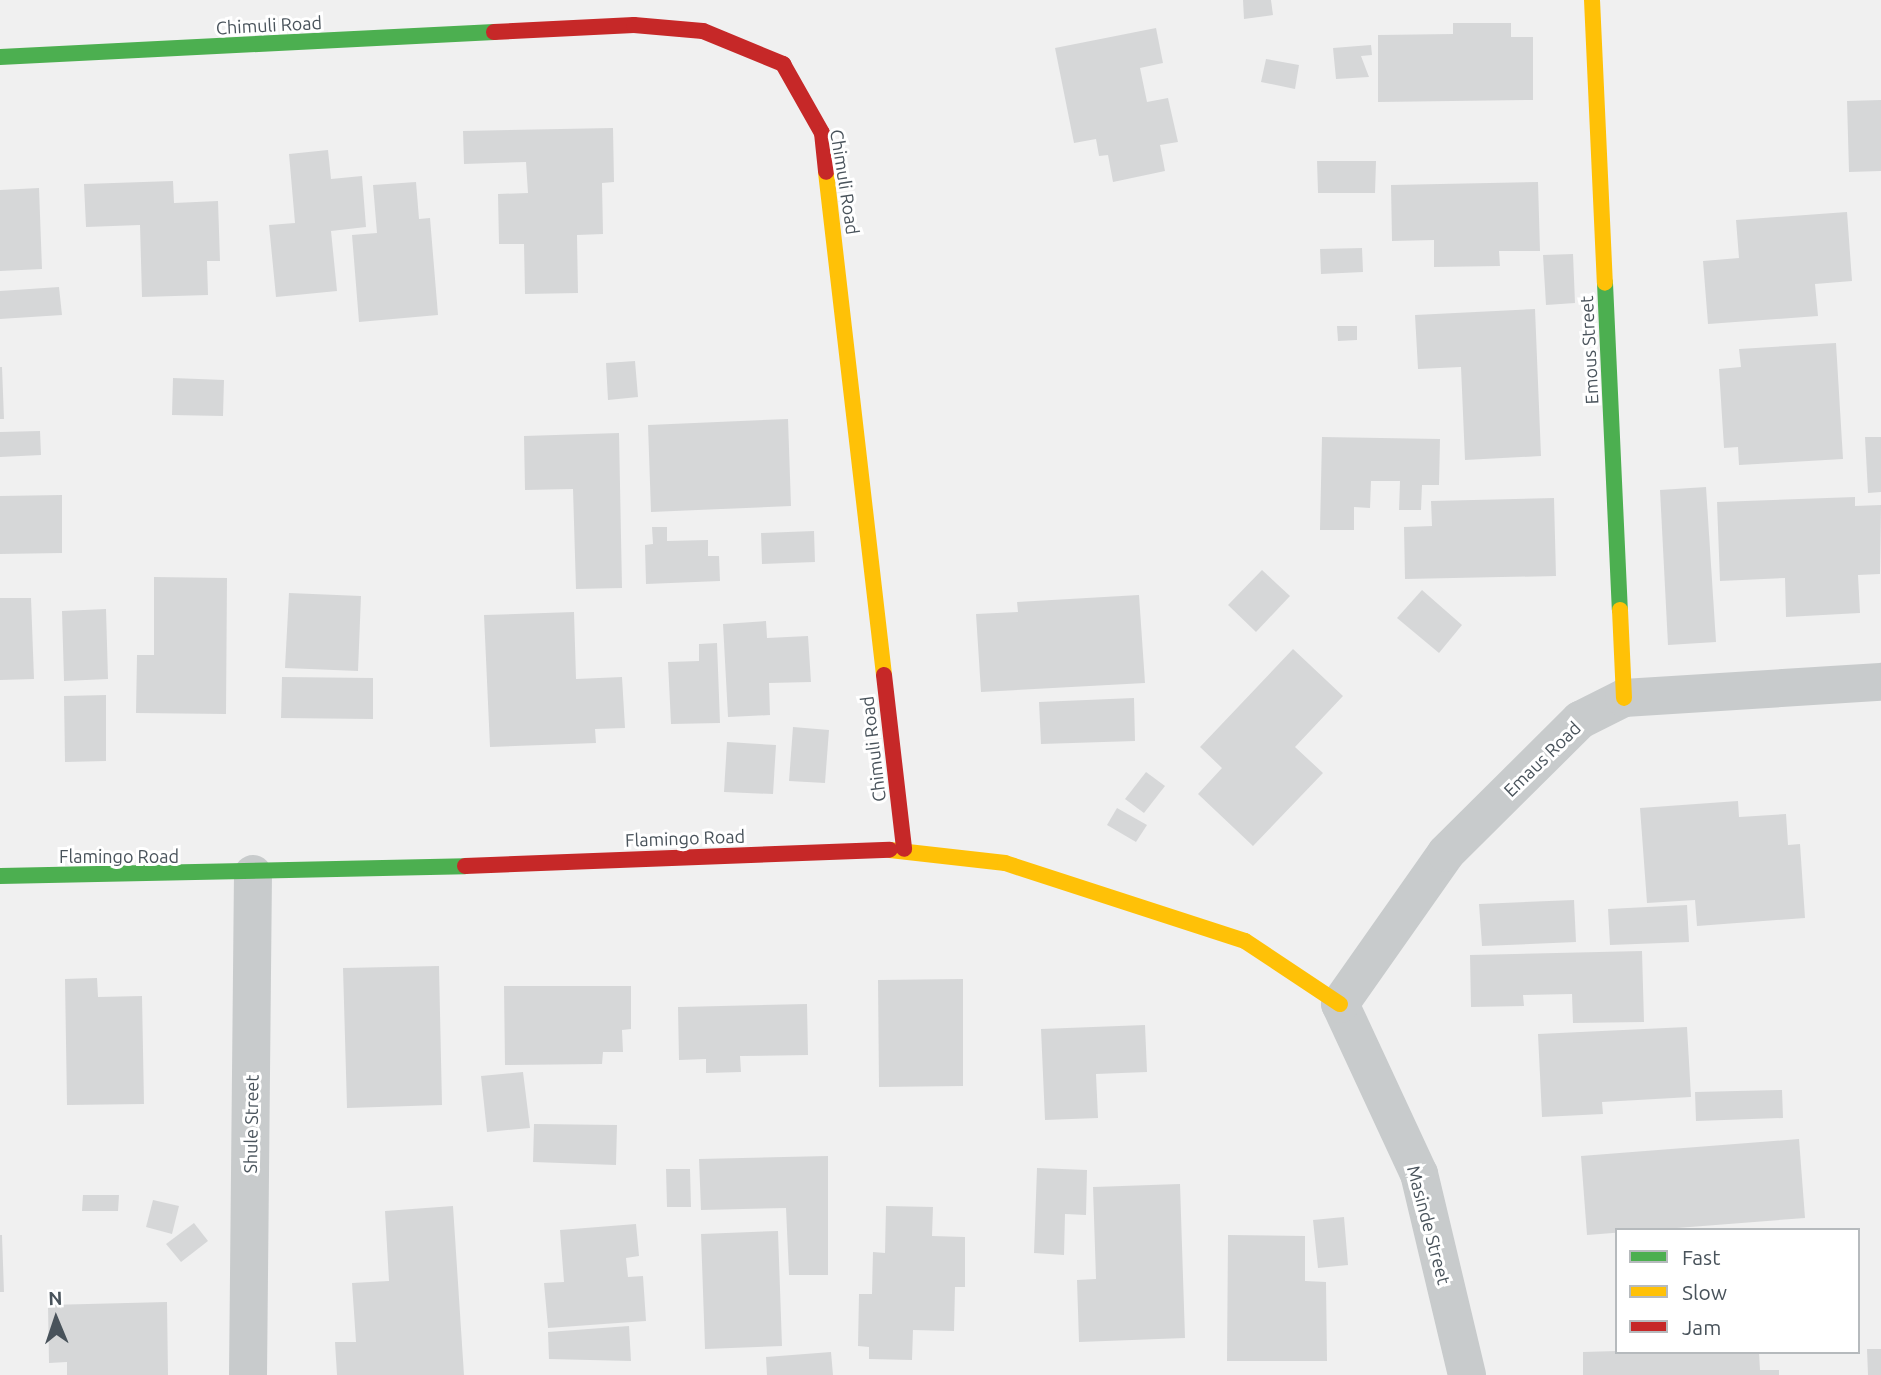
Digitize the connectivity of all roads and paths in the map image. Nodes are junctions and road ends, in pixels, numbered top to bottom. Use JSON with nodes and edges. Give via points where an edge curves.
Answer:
{"nodes":[{"id":1,"x":1592,"y":0,"type":"edge"},
{"id":2,"x":0,"y":57,"type":"edge"},
{"id":3,"x":1881,"y":682,"type":"edge"},
{"id":4,"x":1624,"y":698,"type":"junction"},
{"id":5,"x":904,"y":849,"type":"junction"},
{"id":6,"x":253,"y":874,"type":"junction"},
{"id":7,"x":0,"y":876,"type":"edge"},
{"id":8,"x":1340,"y":1004,"type":"junction"},
{"id":9,"x":248,"y":1375,"type":"edge"},
{"id":10,"x":1467,"y":1375,"type":"edge"}],
"edges":[{"from":1,"to":4,"type":"street","name":"Emous Street"},
{"from":2,"to":5,"type":"street","name":"Chimuli Road","via":[[634,25],[703,31],[783,64],[822,133]]},
{"from":3,"to":4,"type":"street","name":"Emaus Road"},
{"from":4,"to":8,"type":"street","name":"Emaus Road","via":[[1580,720],[1446,853]]},
{"from":5,"to":6,"type":"street","name":"Flamingo Road"},
{"from":5,"to":8,"type":"street","name":"Flamingo Road","via":[[1004,863],[1245,941]]},
{"from":6,"to":7,"type":"street","name":"Flamingo Road"},
{"from":6,"to":9,"type":"street","name":"Shule Street"},
{"from":8,"to":10,"type":"street","name":"Masinde Street","via":[[1419,1174]]}]}
